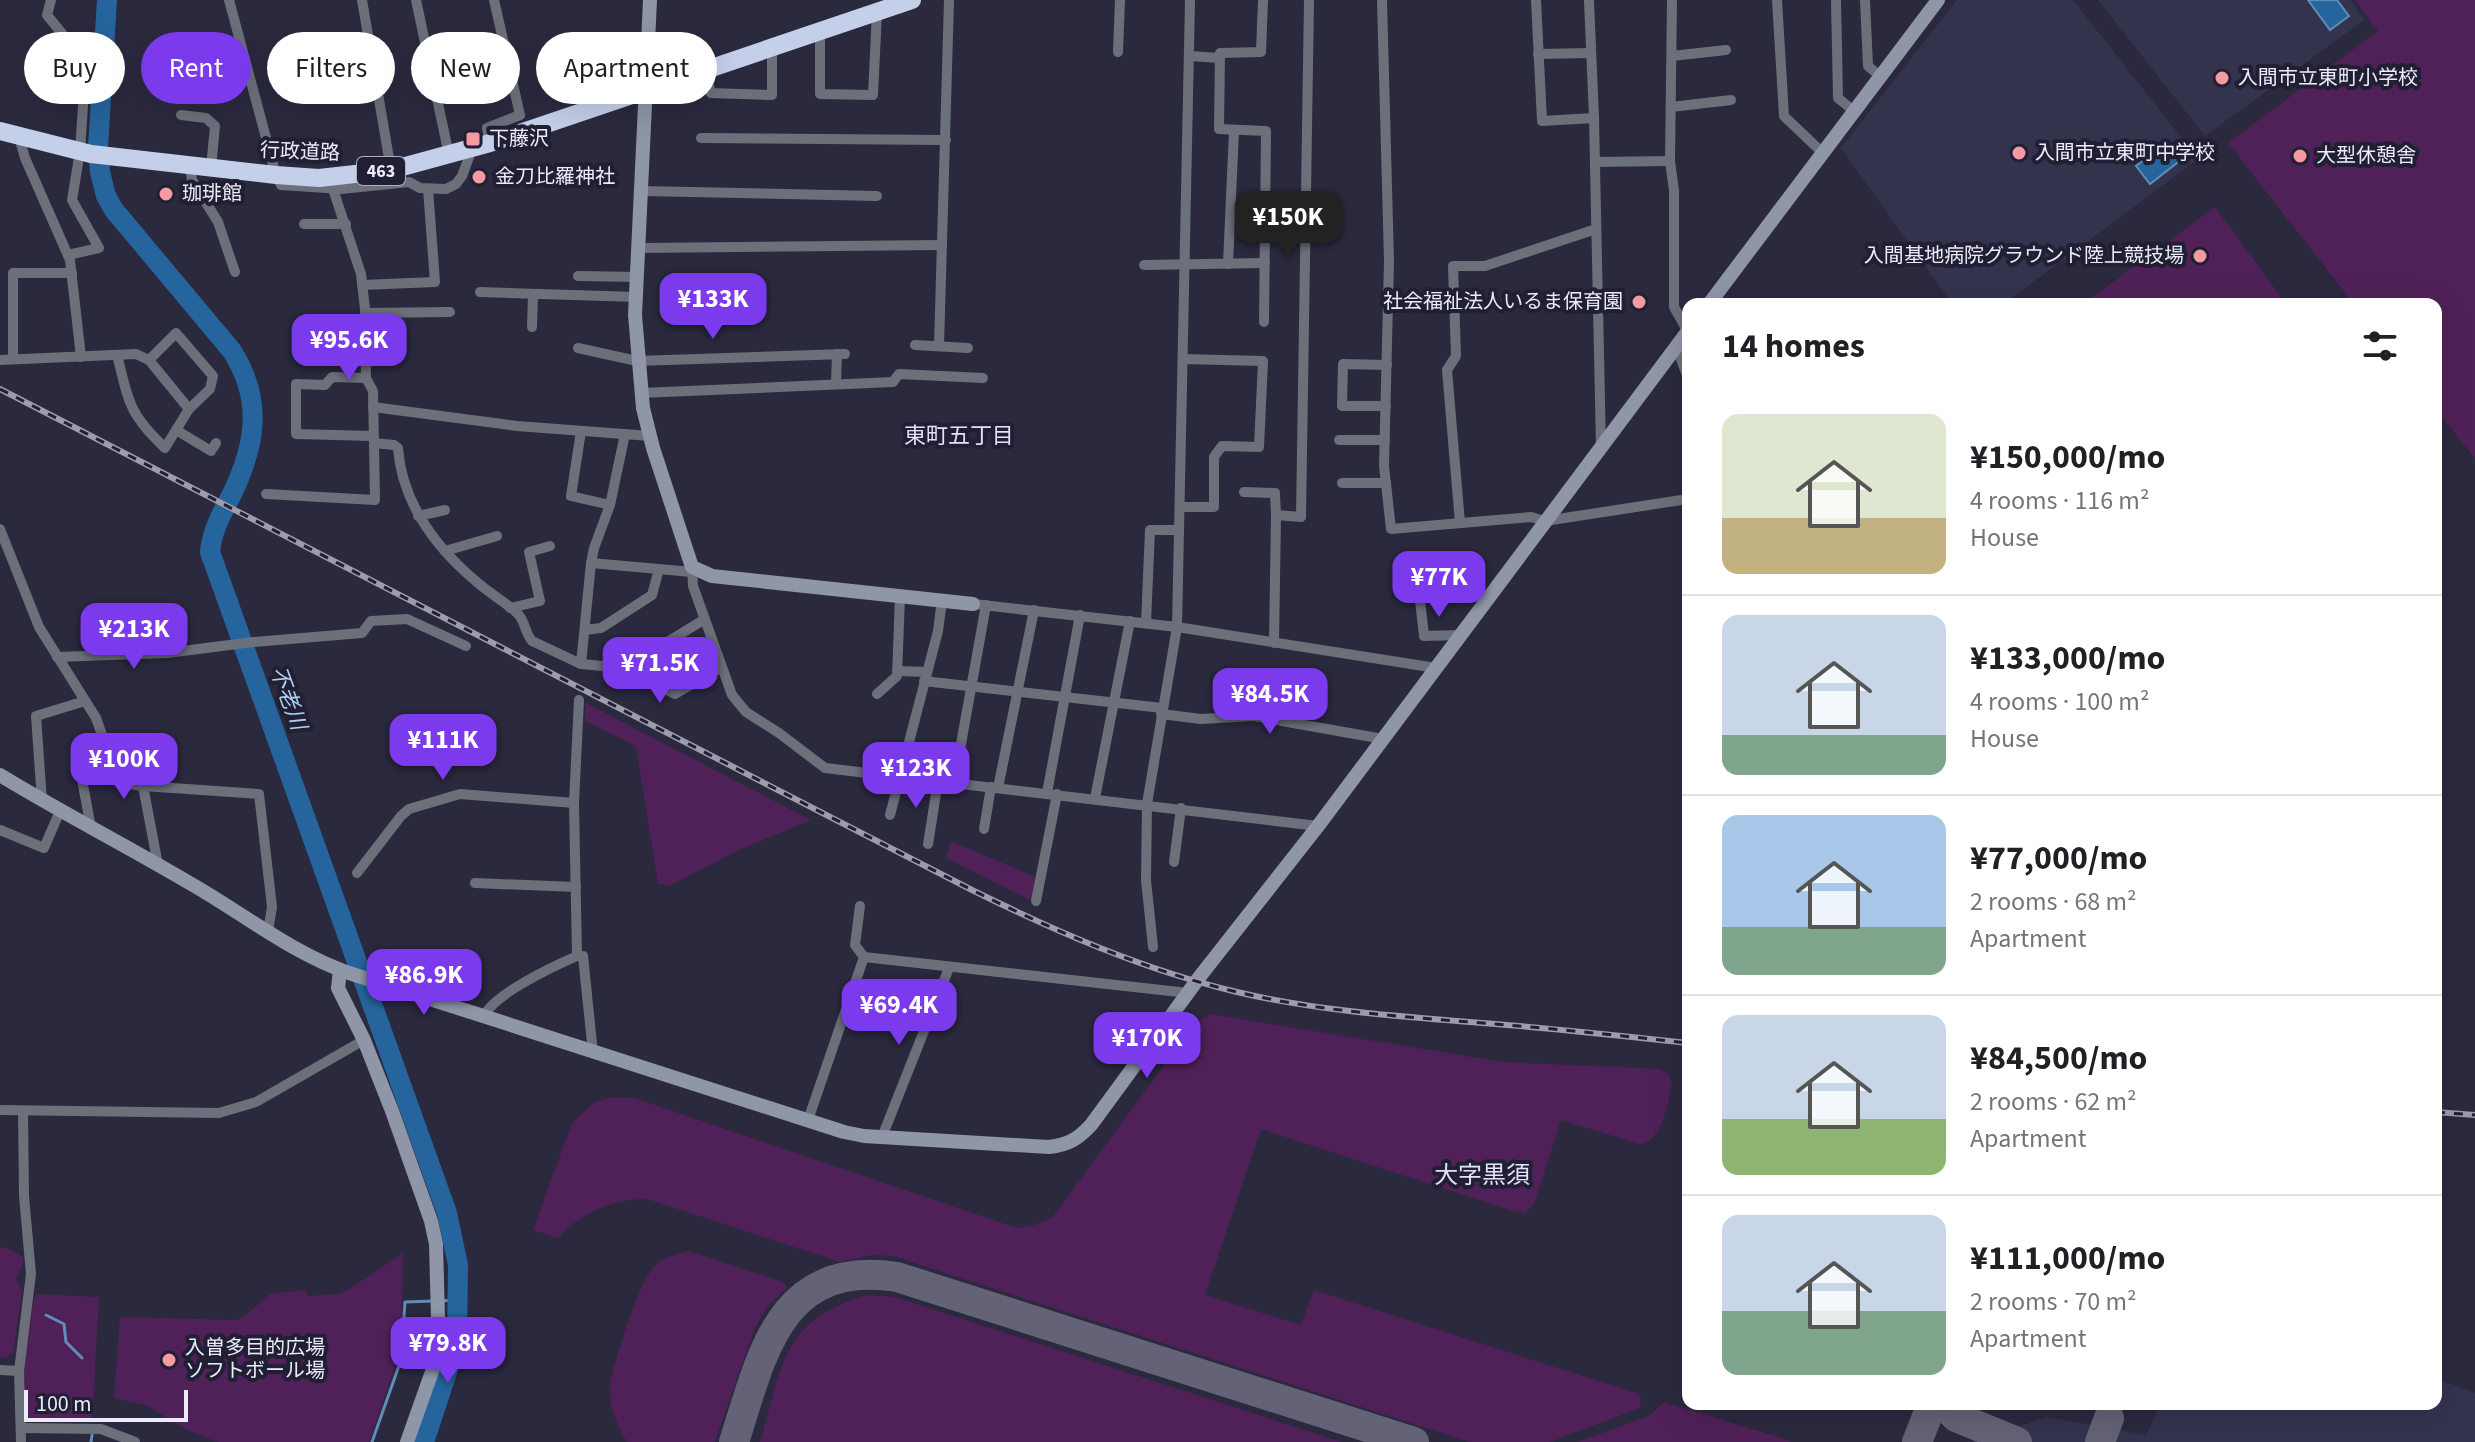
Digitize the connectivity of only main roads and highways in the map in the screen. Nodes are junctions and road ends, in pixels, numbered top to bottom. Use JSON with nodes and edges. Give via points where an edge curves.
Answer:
{"nodes":[{"id":1,"x":912,"y":0,"type":"edge"},
{"id":2,"x":0,"y":131,"type":"edge"}],
"edges":[{"from":1,"to":2,"type":"highway","name":"行政道路","number":"463","via":[[472,149],[391,170],[319,178],[276,175],[92,154]]}]}
